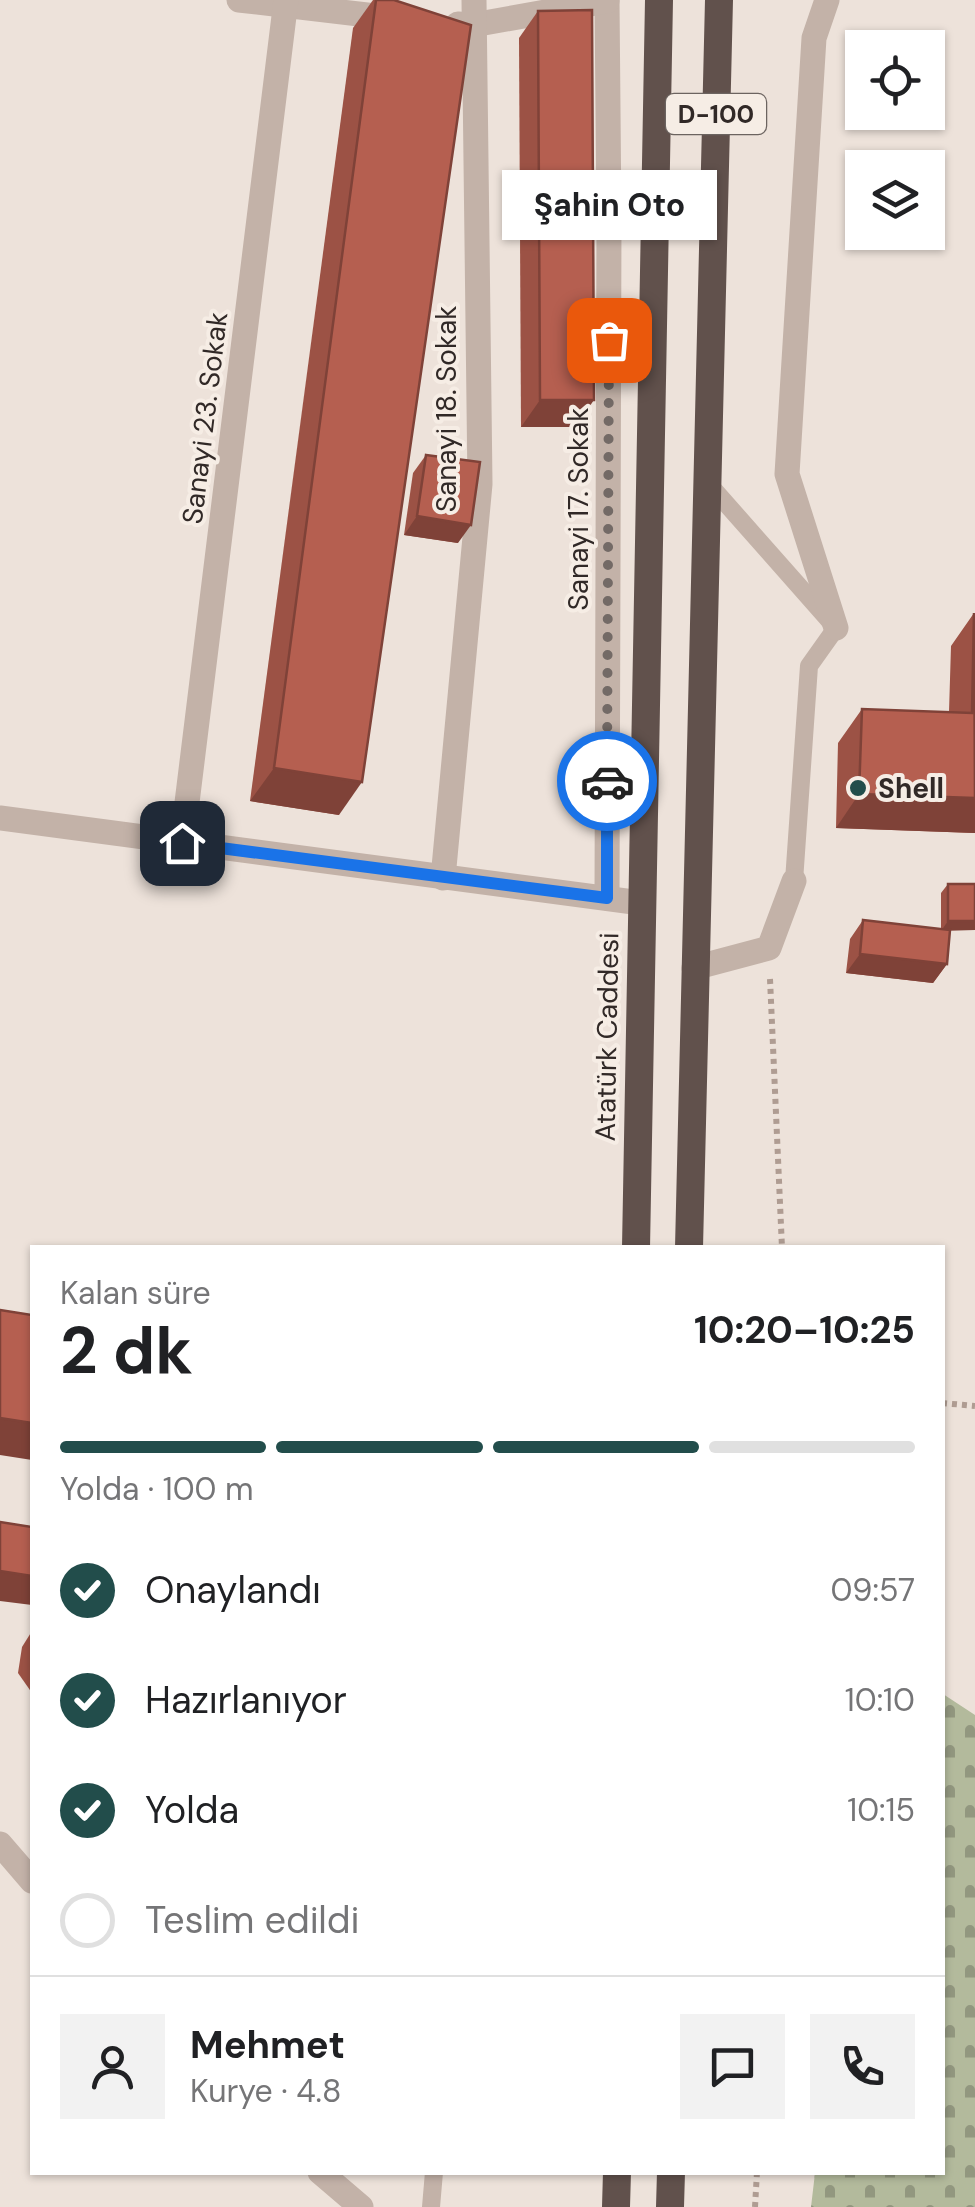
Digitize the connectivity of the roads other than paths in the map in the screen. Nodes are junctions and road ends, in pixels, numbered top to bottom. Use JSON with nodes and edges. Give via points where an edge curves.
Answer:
{"nodes":[{"id":1,"x":239,"y":0,"type":"edge"},
{"id":2,"x":606,"y":0,"type":"edge"},
{"id":3,"x":659,"y":0,"type":"edge"},
{"id":4,"x":719,"y":0,"type":"edge"},
{"id":5,"x":826,"y":0,"type":"edge"},
{"id":6,"x":286,"y":3,"type":"edge"},
{"id":7,"x":473,"y":13,"type":"edge"},
{"id":8,"x":706,"y":482,"type":"junction"},
{"id":9,"x":836,"y":628,"type":"junction"},
{"id":10,"x":0,"y":818,"type":"edge"},
{"id":11,"x":182,"y":843,"type":"junction"},
{"id":12,"x":443,"y":878,"type":"junction"},
{"id":13,"x":794,"y":881,"type":"joint"},
{"id":14,"x":607,"y":898,"type":"junction"},
{"id":15,"x":641,"y":903,"type":"junction"},
{"id":16,"x":694,"y":968,"type":"junction"},
{"id":17,"x":636,"y":1245,"type":"edge"},
{"id":18,"x":688,"y":1245,"type":"edge"},
{"id":19,"x":0,"y":1844,"type":"edge"},
{"id":20,"x":30,"y":1878,"type":"edge"},
{"id":21,"x":324,"y":2175,"type":"edge"},
{"id":22,"x":434,"y":2175,"type":"edge"},
{"id":23,"x":617,"y":2175,"type":"edge"},
{"id":24,"x":671,"y":2175,"type":"edge"},
{"id":25,"x":361,"y":2207,"type":"edge"},
{"id":26,"x":431,"y":2207,"type":"edge"},
{"id":27,"x":616,"y":2207,"type":"edge"},
{"id":28,"x":670,"y":2207,"type":"edge"}],
"edges":[{"from":1,"to":6,"type":"street"},
{"from":2,"to":7,"type":"street"},
{"from":2,"to":14,"type":"street","name":"Sanayi 17. Sokak"},
{"from":3,"to":15,"type":"highway","name":"Atatürk Caddesi","number":"D-100"},
{"from":4,"to":8,"type":"highway","number":"D-100"},
{"from":5,"to":9,"type":"street","via":[[814,38],[788,474]]},
{"from":6,"to":7,"type":"street","via":[[426,21]]},
{"from":6,"to":11,"type":"street","name":"Sanayi 23. Sokak"},
{"from":7,"to":12,"type":"street","name":"Sanayi 18. Sokak","via":[[480,484]]},
{"from":8,"to":9,"type":"lane"},
{"from":8,"to":16,"type":"highway","number":"D-100"},
{"from":9,"to":13,"type":"lane","via":[[809,666]]},
{"from":10,"to":11,"type":"street"},
{"from":11,"to":12,"type":"street"},
{"from":12,"to":14,"type":"street"},
{"from":13,"to":16,"type":"street","via":[[769,948]]},
{"from":14,"to":15,"type":"street"},
{"from":15,"to":17,"type":"highway","name":"Atatürk Caddesi","number":"D-100"},
{"from":16,"to":18,"type":"highway","number":"D-100"},
{"from":19,"to":20,"type":"street"},
{"from":21,"to":25,"type":"street"},
{"from":22,"to":26,"type":"lane"},
{"from":23,"to":27,"type":"highway"},
{"from":24,"to":28,"type":"highway"}]}
